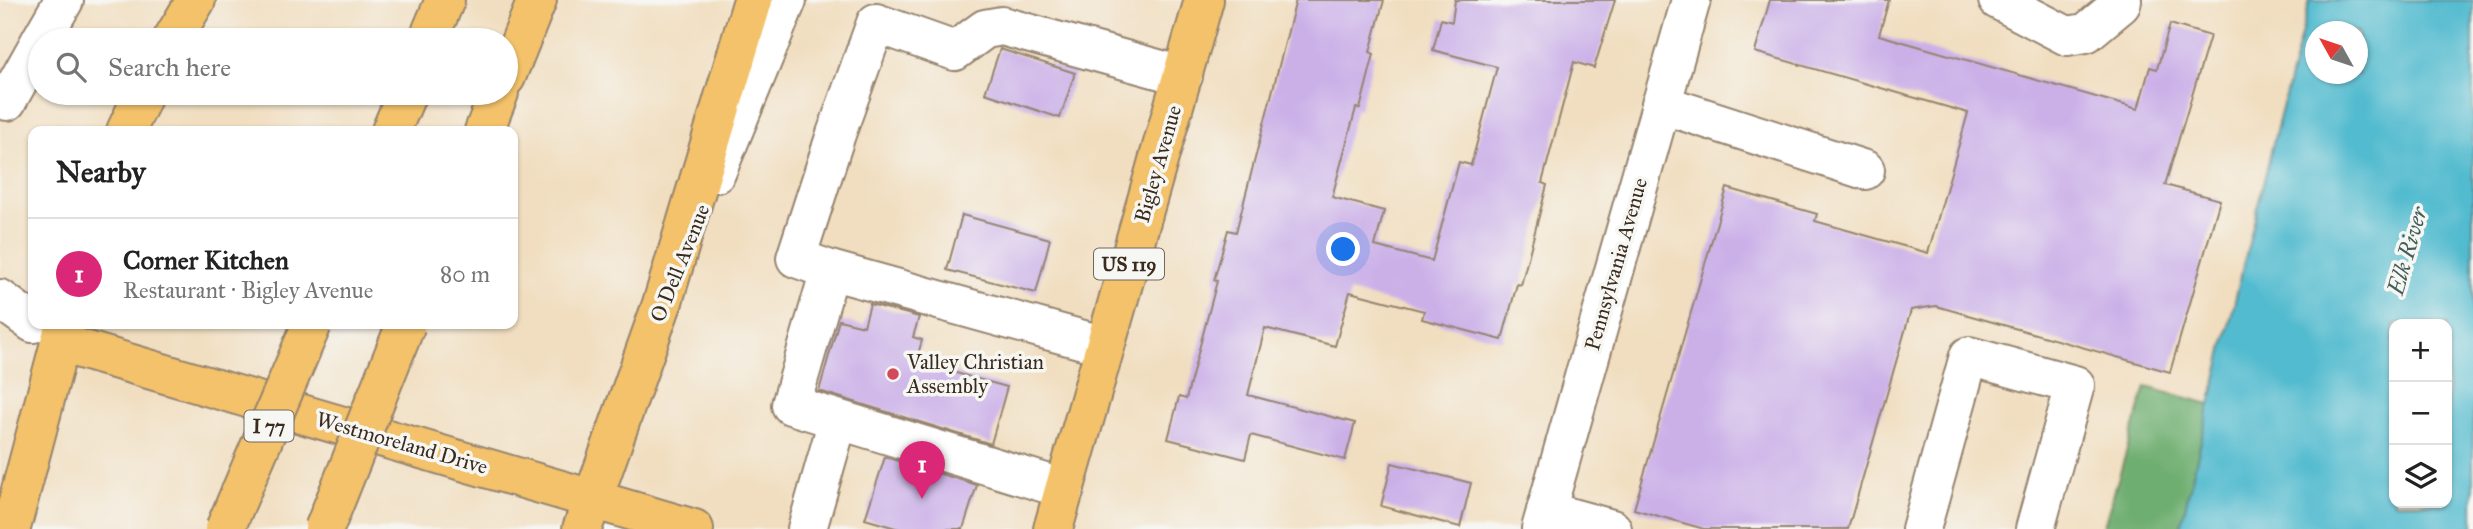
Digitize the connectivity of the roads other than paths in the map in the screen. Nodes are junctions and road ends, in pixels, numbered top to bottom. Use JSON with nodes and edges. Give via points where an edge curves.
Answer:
{"nodes":[{"id":1,"x":64,"y":0,"type":"edge"},
{"id":2,"x":187,"y":0,"type":"edge"},
{"id":3,"x":196,"y":0,"type":"edge"},
{"id":4,"x":445,"y":0,"type":"edge"},
{"id":5,"x":537,"y":0,"type":"edge"},
{"id":6,"x":753,"y":0,"type":"edge"},
{"id":7,"x":787,"y":0,"type":"edge"},
{"id":8,"x":1204,"y":0,"type":"edge"},
{"id":9,"x":1690,"y":0,"type":"edge"},
{"id":10,"x":1998,"y":0,"type":"edge"},
{"id":11,"x":2122,"y":0,"type":"edge"},
{"id":12,"x":48,"y":28,"type":"edge"},
{"id":13,"x":175,"y":28,"type":"edge"},
{"id":14,"x":178,"y":28,"type":"edge"},
{"id":15,"x":433,"y":28,"type":"edge"},
{"id":16,"x":518,"y":47,"type":"edge"},
{"id":17,"x":28,"y":61,"type":"edge"},
{"id":18,"x":1182,"y":76,"type":"junction"},
{"id":19,"x":2,"y":102,"type":"edge"},
{"id":20,"x":1661,"y":104,"type":"junction"},
{"id":21,"x":138,"y":105,"type":"edge"},
{"id":22,"x":402,"y":105,"type":"edge"},
{"id":23,"x":494,"y":105,"type":"edge"},
{"id":24,"x":128,"y":126,"type":"edge"},
{"id":25,"x":393,"y":126,"type":"edge"},
{"id":26,"x":486,"y":126,"type":"edge"},
{"id":27,"x":1865,"y":170,"type":"dead end"},
{"id":28,"x":830,"y":270,"type":"junction"},
{"id":29,"x":0,"y":299,"type":"edge"},
{"id":30,"x":663,"y":301,"type":"junction"},
{"id":31,"x":28,"y":316,"type":"edge"},
{"id":32,"x":48,"y":329,"type":"edge"},
{"id":33,"x":51,"y":329,"type":"edge"},
{"id":34,"x":310,"y":329,"type":"edge"},
{"id":35,"x":404,"y":329,"type":"edge"},
{"id":36,"x":1105,"y":346,"type":"junction"},
{"id":37,"x":838,"y":420,"type":"junction"},
{"id":38,"x":1065,"y":489,"type":"junction"},
{"id":39,"x":587,"y":514,"type":"edge"},
{"id":40,"x":1544,"y":520,"type":"edge"},
{"id":41,"x":10,"y":529,"type":"edge"},
{"id":42,"x":225,"y":529,"type":"edge"},
{"id":43,"x":324,"y":529,"type":"edge"},
{"id":44,"x":694,"y":529,"type":"edge"},
{"id":45,"x":807,"y":529,"type":"edge"},
{"id":46,"x":1053,"y":529,"type":"edge"},
{"id":47,"x":1612,"y":529,"type":"edge"},
{"id":48,"x":1921,"y":529,"type":"edge"},
{"id":49,"x":2035,"y":529,"type":"edge"}],
"edges":[{"from":1,"to":12,"type":"street"},
{"from":2,"to":13,"type":"street"},
{"from":3,"to":14,"type":"main road"},
{"from":4,"to":15,"type":"main road"},
{"from":5,"to":16,"type":"main road"},
{"from":6,"to":30,"type":"main road"},
{"from":7,"to":30,"type":"street","name":"O Dell Avenue"},
{"from":8,"to":18,"type":"main road","name":"Bigley Avenue","number":"US 119"},
{"from":9,"to":20,"type":"street","name":"Pennsylvania Avenue"},
{"from":10,"to":11,"type":"street","via":[[2067,36],[2086,33]]},
{"from":17,"to":19,"type":"street"},
{"from":18,"to":28,"type":"street","via":[[1002,26],[985,29],[955,51],[876,23],[796,258]]},
{"from":18,"to":36,"type":"main road","name":"Bigley Avenue","number":"US 119"},
{"from":20,"to":27,"type":"street"},
{"from":20,"to":40,"type":"street","name":"Pennsylvania Avenue"},
{"from":21,"to":24,"type":"main road"},
{"from":22,"to":25,"type":"main road"},
{"from":23,"to":26,"type":"main road"},
{"from":28,"to":36,"type":"street"},
{"from":28,"to":37,"type":"street","via":[[791,405]]},
{"from":29,"to":31,"type":"street","name":"Westmoreland Drive"},
{"from":30,"to":39,"type":"main road","name":"O Dell Avenue"},
{"from":32,"to":41,"type":"main road"},
{"from":33,"to":39,"type":"main road","name":"Westmoreland Drive"},
{"from":34,"to":42,"type":"main road","number":"I 77","bridge":true},
{"from":35,"to":43,"type":"main road","bridge":true},
{"from":36,"to":38,"type":"main road","name":"Bigley Avenue","number":"US 119"},
{"from":37,"to":38,"type":"street"},
{"from":37,"to":45,"type":"street"},
{"from":38,"to":46,"type":"main road","name":"Bigley Avenue","number":"US 119"},
{"from":39,"to":44,"type":"main road","name":"Westmoreland Drive"},
{"from":40,"to":47,"type":"street"},
{"from":48,"to":49,"type":"street","via":[[1969,356],[2075,385]]}]}
